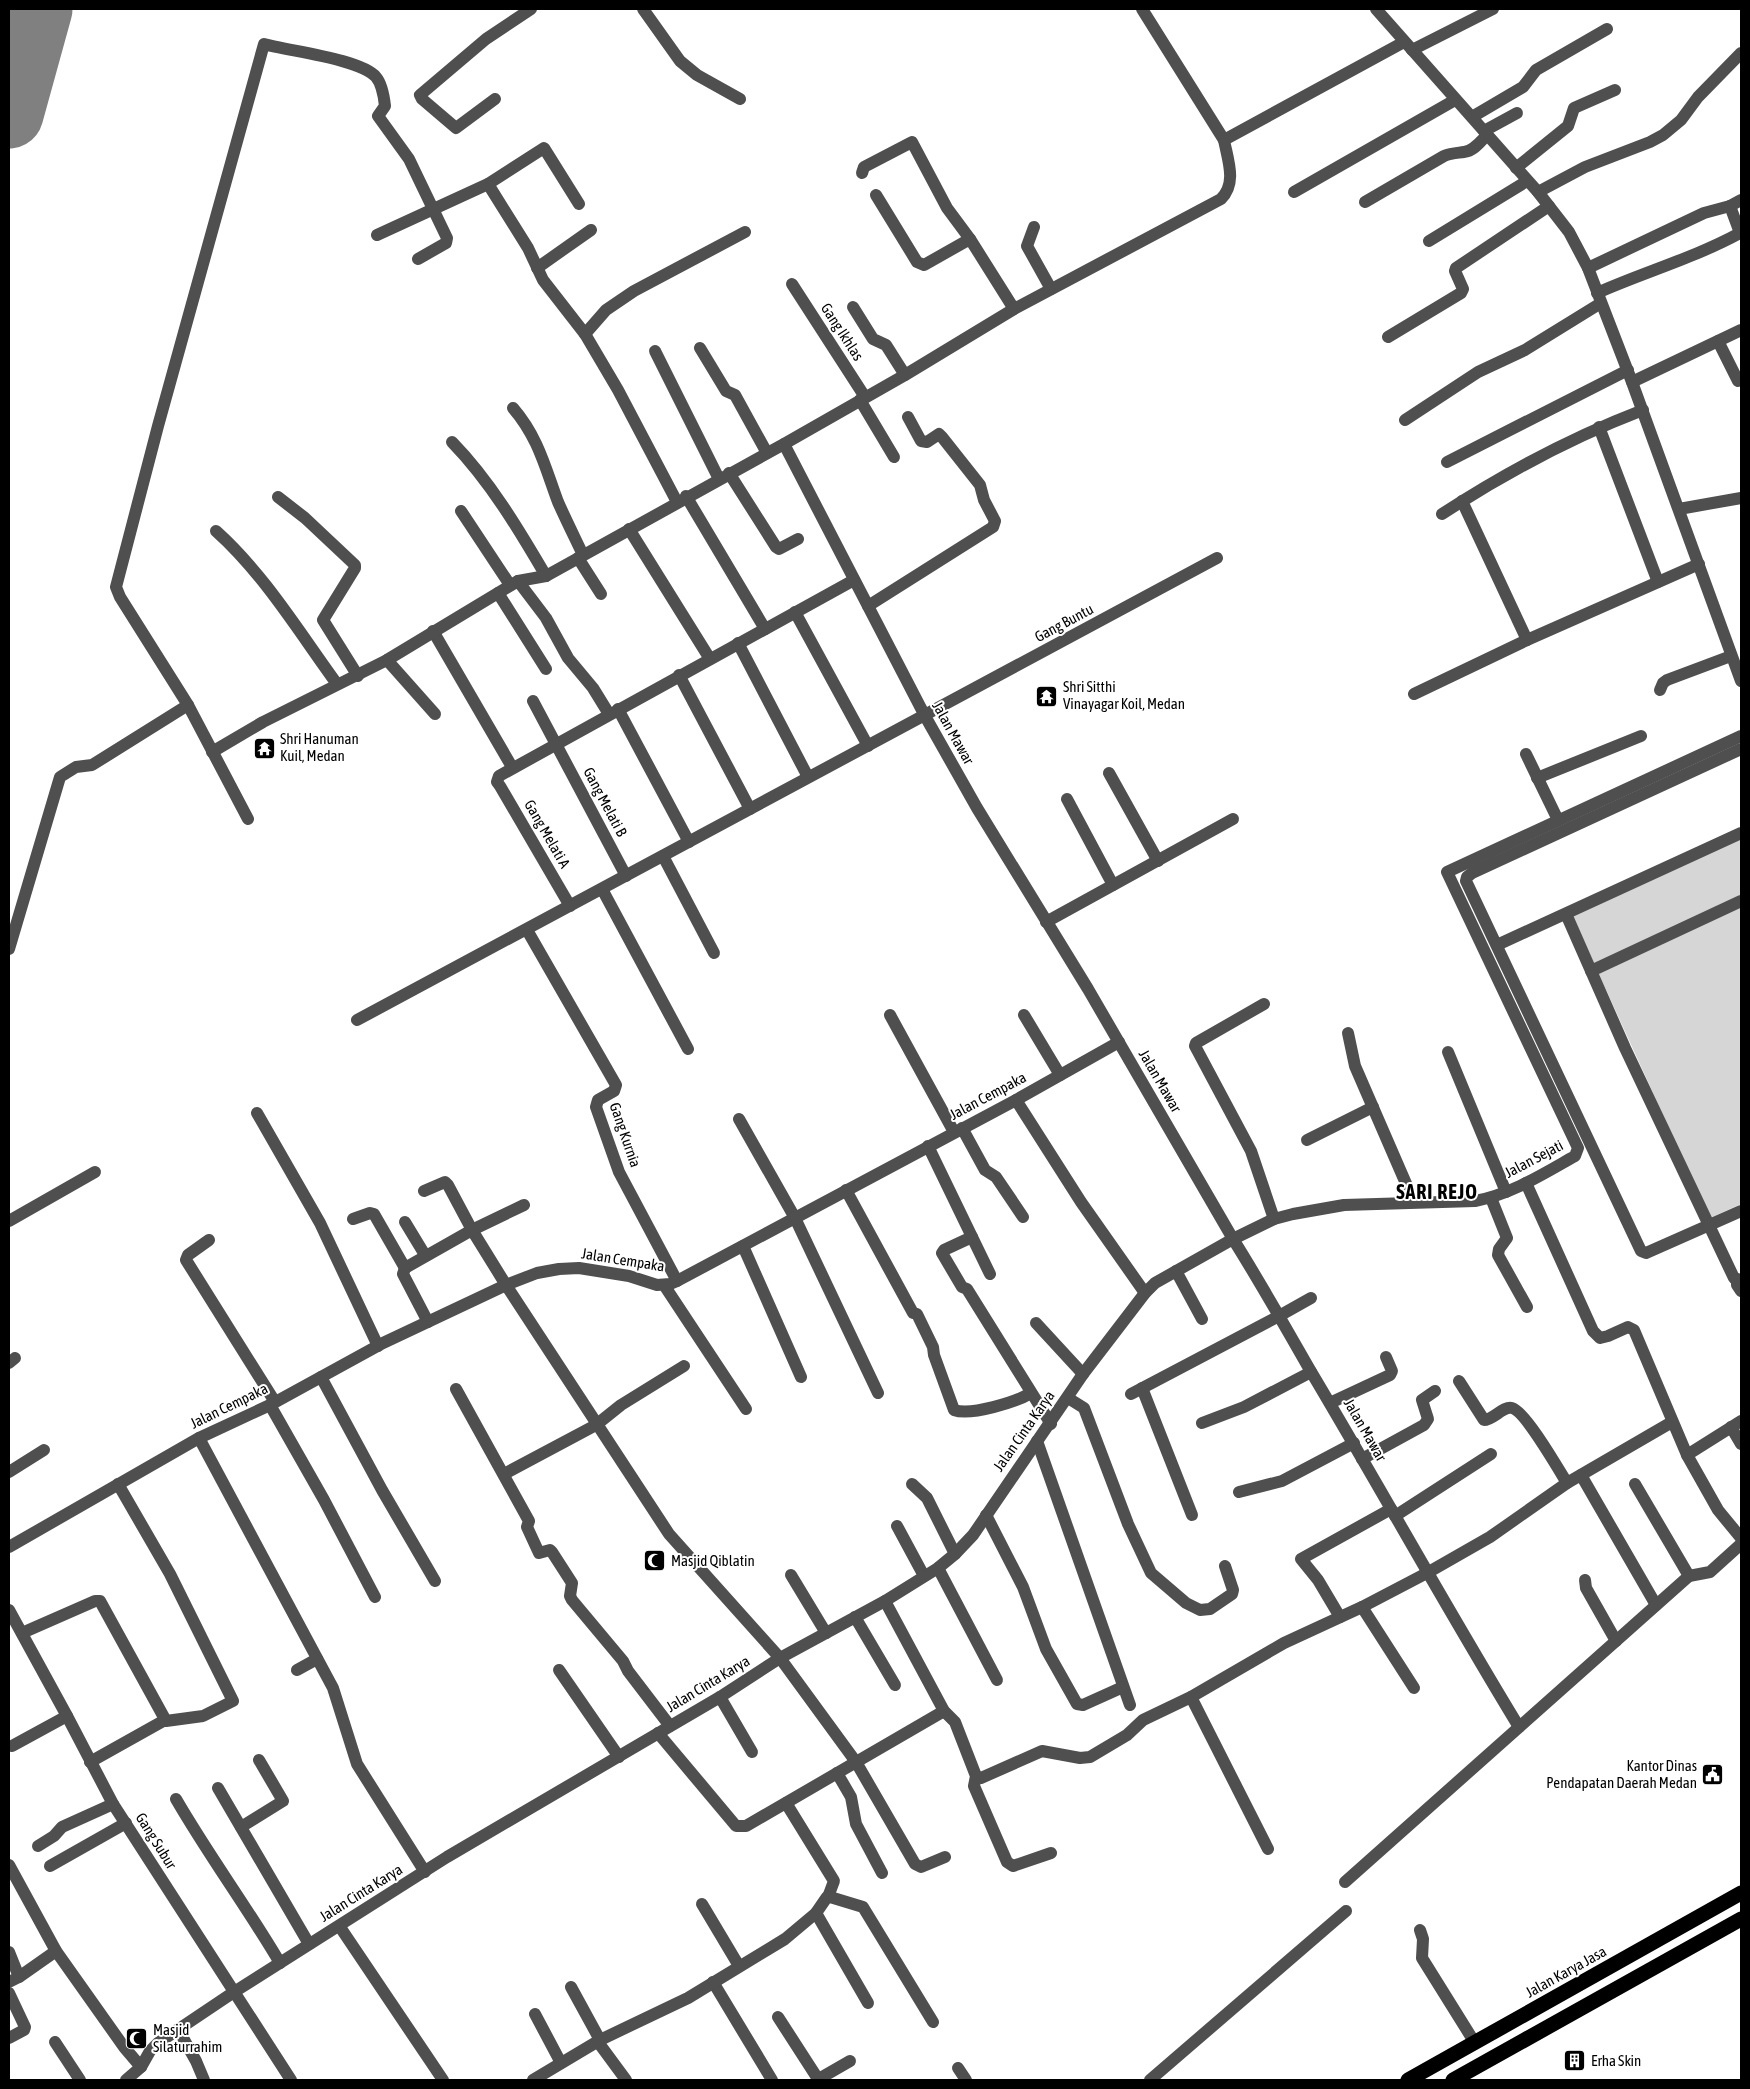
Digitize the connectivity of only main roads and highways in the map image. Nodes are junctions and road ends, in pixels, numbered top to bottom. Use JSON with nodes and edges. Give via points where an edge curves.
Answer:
{"nodes":[{"id":1,"x":1741,"y":1893,"type":"edge"},
{"id":2,"x":1741,"y":1919,"type":"edge"},
{"id":3,"x":1616,"y":1964,"type":"junction"},
{"id":4,"x":1627,"y":1982,"type":"junction"},
{"id":5,"x":1408,"y":2080,"type":"edge"},
{"id":6,"x":1453,"y":2080,"type":"edge"}],
"edges":[{"from":1,"to":3,"type":"highway","name":"Jalan Karya Jasa"},
{"from":2,"to":4,"type":"highway"},
{"from":3,"to":4,"type":"highway"},
{"from":3,"to":5,"type":"highway","name":"Jalan Karya Jasa"},
{"from":4,"to":6,"type":"highway"}]}
